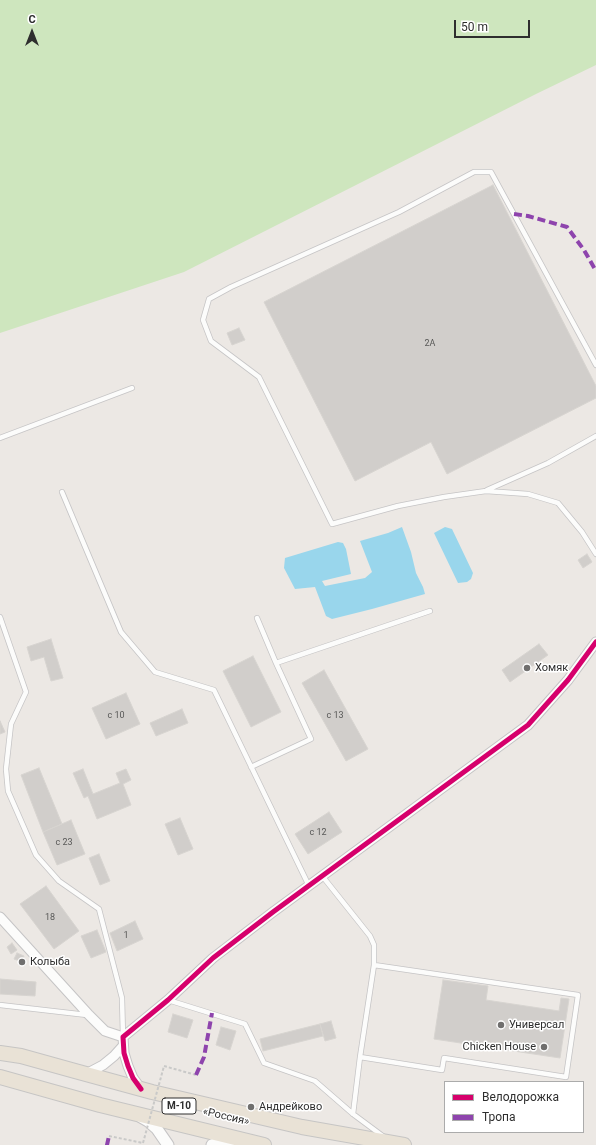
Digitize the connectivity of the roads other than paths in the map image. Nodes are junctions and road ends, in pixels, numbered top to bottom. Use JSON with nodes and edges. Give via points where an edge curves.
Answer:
{"nodes":[{"id":1,"x":596,"y":365,"type":"edge"},
{"id":2,"x":132,"y":388,"type":"dead end"},
{"id":3,"x":596,"y":436,"type":"edge"},
{"id":4,"x":0,"y":438,"type":"edge"},
{"id":5,"x":486,"y":491,"type":"junction"},
{"id":6,"x":62,"y":492,"type":"dead end"},
{"id":7,"x":596,"y":554,"type":"edge"},
{"id":8,"x":430,"y":611,"type":"dead end"},
{"id":9,"x":0,"y":616,"type":"edge"},
{"id":10,"x":257,"y":618,"type":"dead end"},
{"id":11,"x":596,"y":642,"type":"edge"},
{"id":12,"x":276,"y":663,"type":"junction"},
{"id":13,"x":251,"y":767,"type":"junction"},
{"id":14,"x":323,"y":877,"type":"junction"},
{"id":15,"x":309,"y":886,"type":"junction"},
{"id":16,"x":0,"y":917,"type":"edge"},
{"id":17,"x":374,"y":965,"type":"junction"},
{"id":18,"x":168,"y":1000,"type":"junction"},
{"id":19,"x":0,"y":1005,"type":"edge"},
{"id":20,"x":89,"y":1015,"type":"junction"},
{"id":21,"x":123,"y":1041,"type":"junction"},
{"id":22,"x":0,"y":1053,"type":"edge"},
{"id":23,"x":0,"y":1057,"type":"edge"},
{"id":24,"x":360,"y":1057,"type":"junction"},
{"id":25,"x":86,"y":1074,"type":"junction"},
{"id":26,"x":0,"y":1077,"type":"edge"},
{"id":27,"x":141,"y":1089,"type":"junction"},
{"id":28,"x":131,"y":1113,"type":"junction"},
{"id":29,"x":353,"y":1114,"type":"junction"},
{"id":30,"x":247,"y":1142,"type":"junction"},
{"id":31,"x":398,"y":1144,"type":"edge"},
{"id":32,"x":168,"y":1145,"type":"edge"},
{"id":33,"x":212,"y":1145,"type":"edge"},
{"id":34,"x":264,"y":1145,"type":"edge"},
{"id":35,"x":361,"y":1145,"type":"edge"}],
"edges":[{"from":1,"to":5,"type":"lane","via":[[491,172],[474,172],[399,212],[209,299],[203,320],[211,341],[259,377],[332,524],[398,506]]},
{"from":2,"to":4,"type":"lane"},
{"from":3,"to":5,"type":"lane","via":[[548,463]]},
{"from":5,"to":7,"type":"lane","via":[[528,494],[558,503]]},
{"from":6,"to":13,"type":"lane","via":[[121,632],[155,672],[214,690]]},
{"from":8,"to":12,"type":"lane"},
{"from":9,"to":21,"type":"lane","via":[[26,692],[11,724],[6,769],[8,791],[36,855],[59,881],[99,909],[122,998]]},
{"from":10,"to":12,"type":"lane"},
{"from":11,"to":14,"type":"street","via":[[568,680],[528,725]]},
{"from":12,"to":13,"type":"lane","via":[[311,739]]},
{"from":13,"to":15,"type":"lane"},
{"from":14,"to":15,"type":"street"},
{"from":14,"to":17,"type":"lane","via":[[370,936],[374,945]]},
{"from":15,"to":18,"type":"street","via":[[213,958]]},
{"from":16,"to":20,"type":"street"},
{"from":17,"to":24,"type":"lane"},
{"from":17,"to":24,"type":"lane","via":[[578,995],[566,1077],[444,1058],[442,1070]]},
{"from":18,"to":21,"type":"street"},
{"from":18,"to":29,"type":"lane","via":[[245,1024],[264,1063],[315,1081]]},
{"from":19,"to":20,"type":"lane"},
{"from":20,"to":21,"type":"street","via":[[105,1031]]},
{"from":21,"to":25,"type":"street","via":[[114,1056]]},
{"from":21,"to":27,"type":"street","via":[[130,1072]]},
{"from":22,"to":25,"type":"highway","via":[[21,1056]]},
{"from":23,"to":35,"type":"highway","name":"«Россия»","number":"М-10","via":[[150,1099],[300,1134]]},
{"from":24,"to":29,"type":"lane"},
{"from":25,"to":27,"type":"highway"},
{"from":26,"to":28,"type":"highway","name":"«Россия»","number":"М-10"},
{"from":27,"to":31,"type":"highway","via":[[302,1127]]},
{"from":28,"to":30,"type":"highway","name":"«Россия»","number":"М-10"},
{"from":28,"to":32,"type":"street","via":[[151,1124]]},
{"from":29,"to":31,"type":"lane"},
{"from":30,"to":33,"type":"street","via":[[228,1141]]},
{"from":30,"to":34,"type":"highway","name":"«Россия»","number":"М-10"}]}
